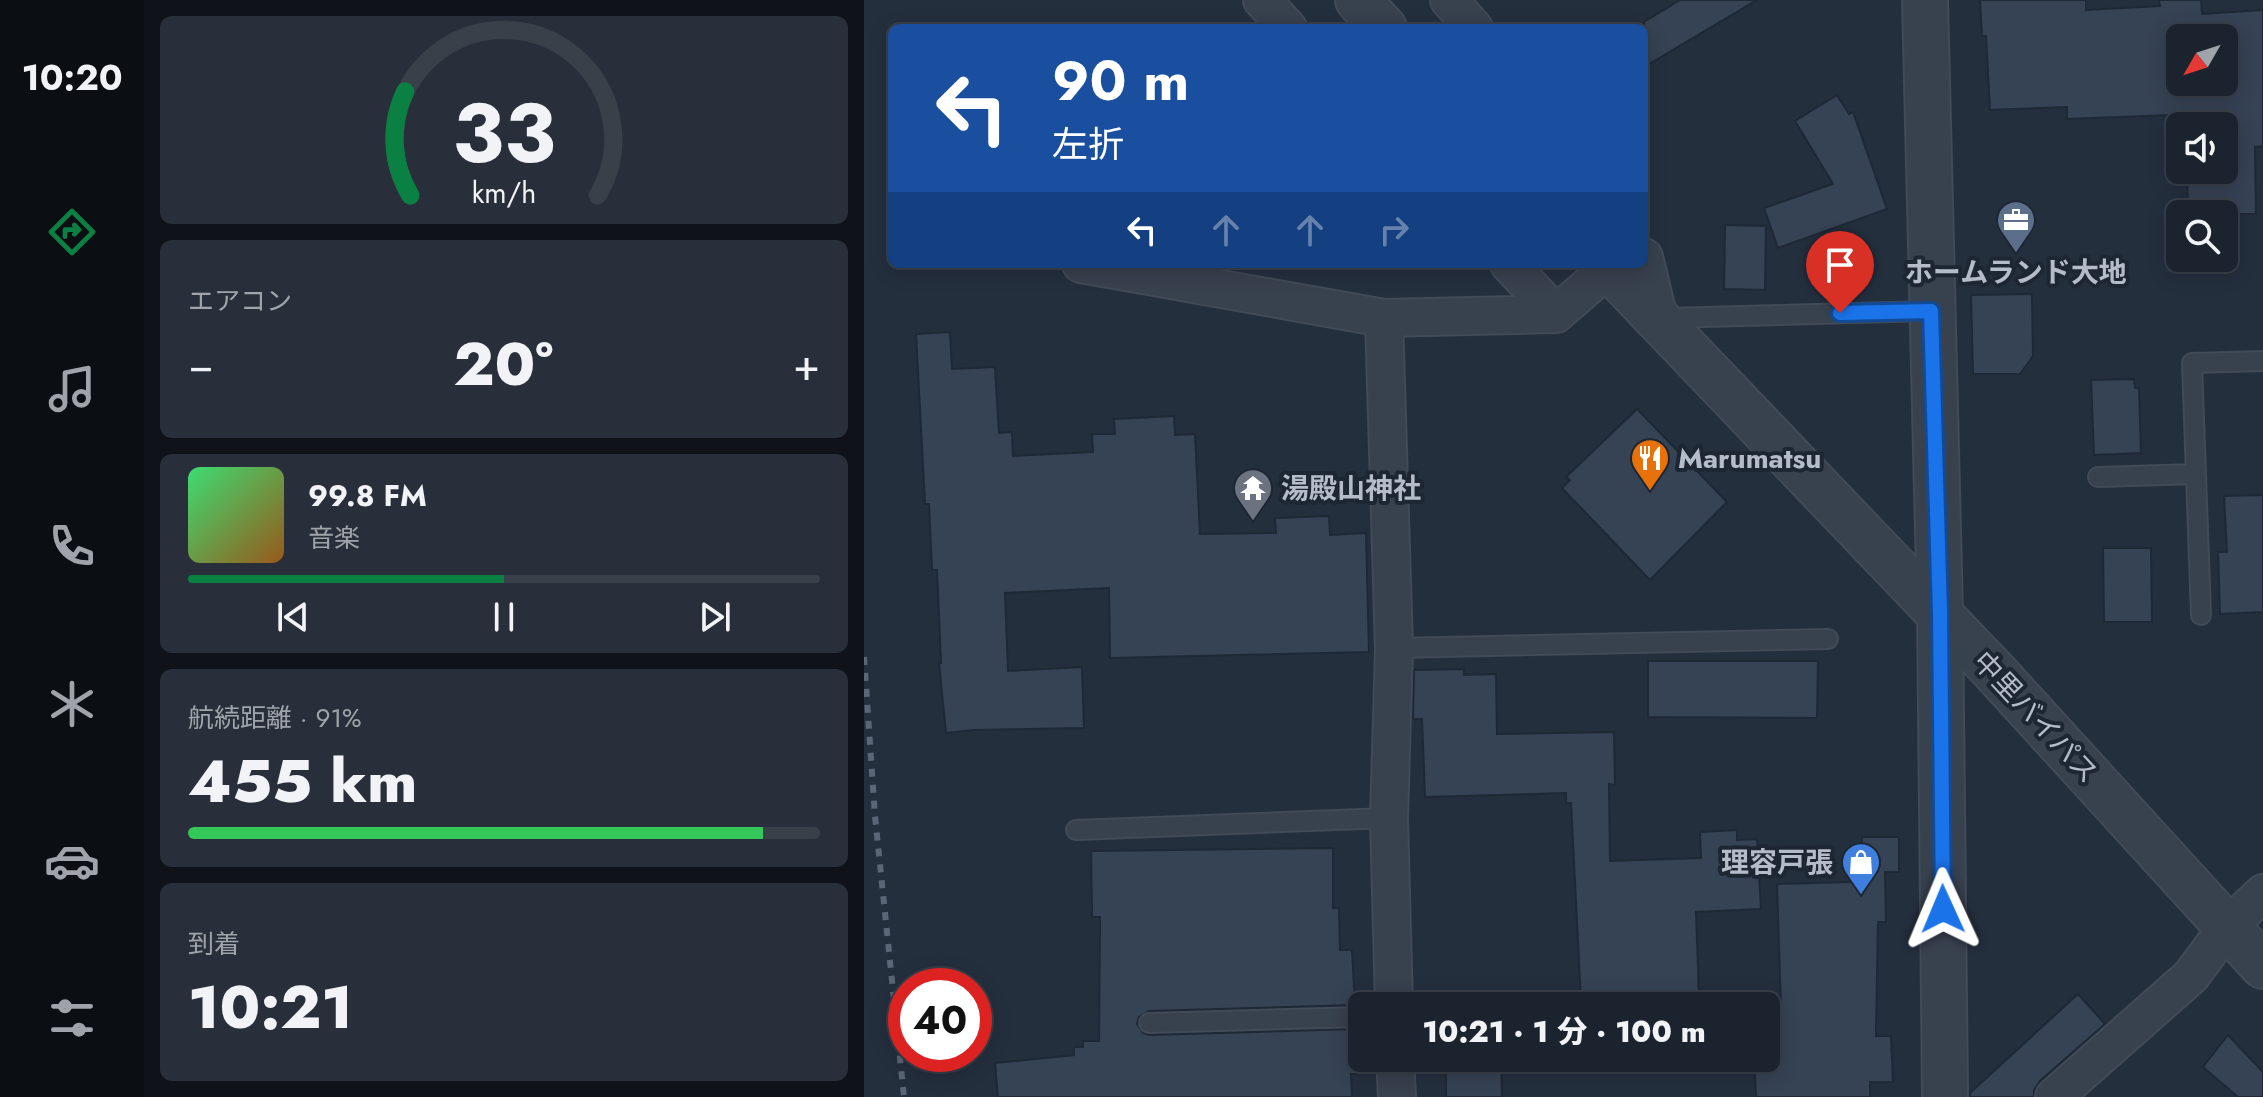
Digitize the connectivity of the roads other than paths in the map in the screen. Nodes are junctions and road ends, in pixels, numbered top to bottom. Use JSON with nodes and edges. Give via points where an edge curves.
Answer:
{"nodes":[{"id":1,"x":1262,"y":0,"type":"edge"},
{"id":2,"x":1358,"y":0,"type":"edge"},
{"id":3,"x":1449,"y":0,"type":"edge"},
{"id":4,"x":1925,"y":0,"type":"edge"},
{"id":5,"x":1284,"y":24,"type":"edge"},
{"id":6,"x":1380,"y":24,"type":"edge"},
{"id":7,"x":1470,"y":24,"type":"edge"},
{"id":8,"x":1103,"y":268,"type":"edge"},
{"id":9,"x":1513,"y":268,"type":"edge"},
{"id":10,"x":1613,"y":268,"type":"edge"},
{"id":11,"x":1623,"y":268,"type":"edge"},
{"id":12,"x":1931,"y":311,"type":"junction"},
{"id":13,"x":1556,"y":314,"type":"junction"},
{"id":14,"x":1384,"y":318,"type":"junction"},
{"id":15,"x":1659,"y":319,"type":"junction"},
{"id":16,"x":2263,"y":361,"type":"edge"},
{"id":17,"x":2195,"y":474,"type":"junction"},
{"id":18,"x":2098,"y":477,"type":"dead end"},
{"id":19,"x":1940,"y":613,"type":"junction"},
{"id":20,"x":2201,"y":615,"type":"dead end"},
{"id":21,"x":1828,"y":639,"type":"dead end"},
{"id":22,"x":1394,"y":648,"type":"junction"},
{"id":23,"x":1389,"y":818,"type":"junction"},
{"id":24,"x":1076,"y":830,"type":"dead end"},
{"id":25,"x":2263,"y":893,"type":"edge"},
{"id":26,"x":2228,"y":926,"type":"junction"},
{"id":27,"x":2263,"y":966,"type":"edge"},
{"id":28,"x":1394,"y":992,"type":"edge"},
{"id":29,"x":1348,"y":1017,"type":"edge"},
{"id":30,"x":1149,"y":1023,"type":"dead end"},
{"id":31,"x":1396,"y":1072,"type":"edge"},
{"id":32,"x":1397,"y":1097,"type":"edge"},
{"id":33,"x":1945,"y":1097,"type":"edge"},
{"id":34,"x":2054,"y":1097,"type":"edge"}],
"edges":[{"from":1,"to":5,"type":"street"},
{"from":2,"to":6,"type":"street"},
{"from":3,"to":7,"type":"street"},
{"from":4,"to":12,"type":"street"},
{"from":8,"to":14,"type":"street"},
{"from":9,"to":13,"type":"street"},
{"from":10,"to":13,"type":"street"},
{"from":11,"to":15,"type":"street","name":"中里バイパス"},
{"from":12,"to":15,"type":"lane"},
{"from":12,"to":19,"type":"street"},
{"from":13,"to":14,"type":"street"},
{"from":14,"to":22,"type":"street"},
{"from":15,"to":19,"type":"street","name":"中里バイパス"},
{"from":16,"to":17,"type":"lane","via":[[2192,363]]},
{"from":17,"to":18,"type":"lane"},
{"from":17,"to":20,"type":"lane"},
{"from":19,"to":26,"type":"street","name":"中里バイパス"},
{"from":19,"to":33,"type":"street"},
{"from":21,"to":22,"type":"lane"},
{"from":22,"to":23,"type":"street"},
{"from":23,"to":24,"type":"lane"},
{"from":23,"to":28,"type":"street"},
{"from":25,"to":26,"type":"street"},
{"from":26,"to":27,"type":"street","name":"中里バイパス"},
{"from":26,"to":34,"type":"street","via":[[2191,976]]},
{"from":29,"to":30,"type":"lane"},
{"from":31,"to":32,"type":"street"}]}
